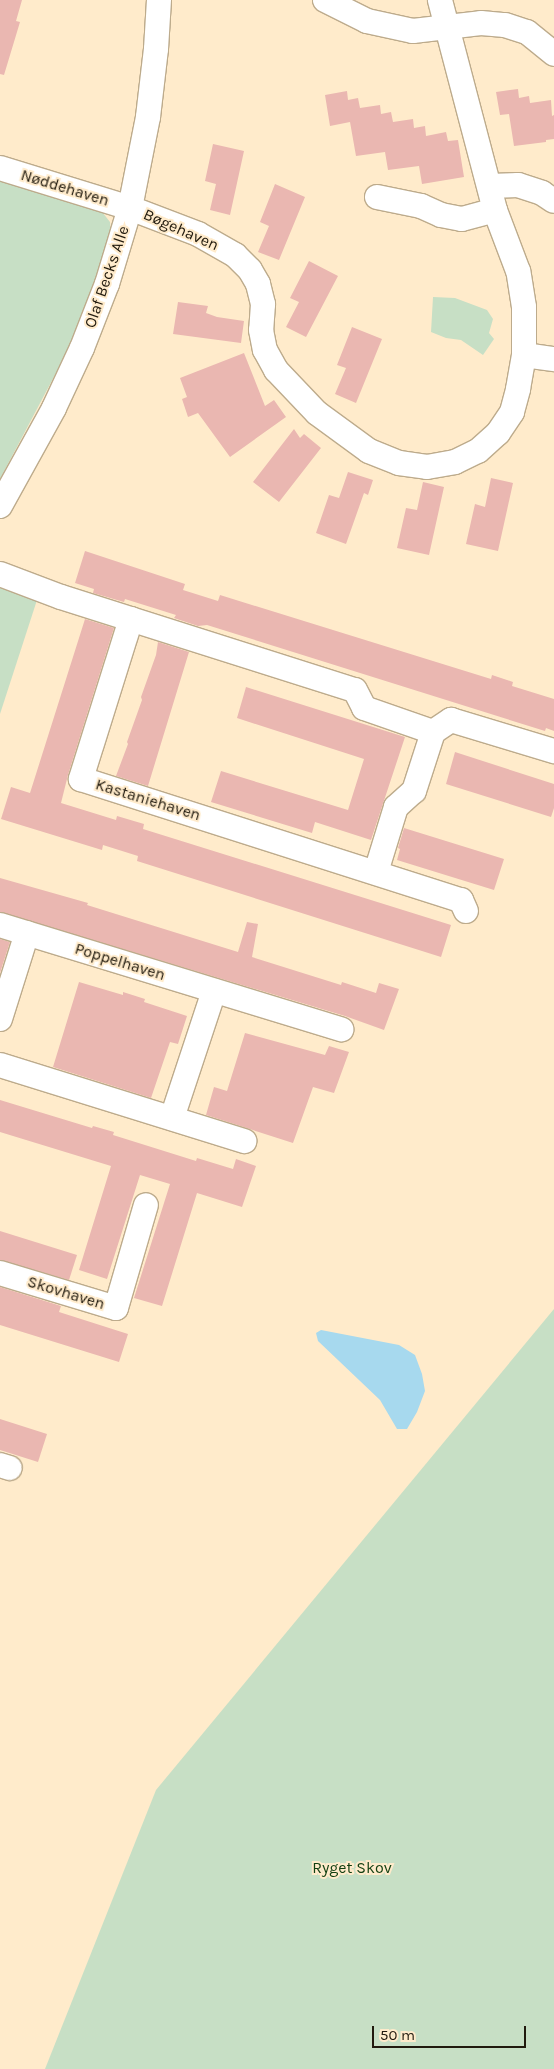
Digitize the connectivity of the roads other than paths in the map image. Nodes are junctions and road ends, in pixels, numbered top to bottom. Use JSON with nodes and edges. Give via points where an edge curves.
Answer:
{"nodes":[{"id":1,"x":159,"y":0,"type":"edge"},
{"id":2,"x":325,"y":0,"type":"edge"},
{"id":3,"x":440,"y":0,"type":"edge"},
{"id":4,"x":446,"y":28,"type":"junction"},
{"id":5,"x":554,"y":54,"type":"edge"},
{"id":6,"x":0,"y":168,"type":"edge"},
{"id":7,"x":491,"y":186,"type":"junction"},
{"id":8,"x":377,"y":197,"type":"dead end"},
{"id":9,"x":554,"y":201,"type":"edge"},
{"id":10,"x":130,"y":208,"type":"junction"},
{"id":11,"x":496,"y":210,"type":"junction"},
{"id":12,"x":524,"y":355,"type":"junction"},
{"id":13,"x":554,"y":359,"type":"edge"},
{"id":14,"x":0,"y":506,"type":"edge"},
{"id":15,"x":0,"y":574,"type":"edge"},
{"id":16,"x":131,"y":619,"type":"junction"},
{"id":17,"x":433,"y":732,"type":"junction"},
{"id":18,"x":554,"y":751,"type":"edge"},
{"id":19,"x":376,"y":872,"type":"junction"},
{"id":20,"x":466,"y":911,"type":"dead end"},
{"id":21,"x":0,"y":924,"type":"edge"},
{"id":22,"x":27,"y":933,"type":"junction"},
{"id":23,"x":214,"y":991,"type":"junction"},
{"id":24,"x":0,"y":1019,"type":"edge"},
{"id":25,"x":341,"y":1029,"type":"dead end"},
{"id":26,"x":0,"y":1064,"type":"edge"},
{"id":27,"x":172,"y":1118,"type":"junction"},
{"id":28,"x":244,"y":1141,"type":"dead end"},
{"id":29,"x":146,"y":1205,"type":"dead end"},
{"id":30,"x":0,"y":1272,"type":"edge"}],
"edges":[{"from":1,"to":10,"type":"street","name":"Olaf Becks Alle","via":[[148,117]]},
{"from":2,"to":4,"type":"street","via":[[366,21],[390,28],[413,31]]},
{"from":3,"to":4,"type":"street","name":"Bøgehaven"},
{"from":4,"to":5,"type":"street","via":[[481,23],[505,25],[527,32]]},
{"from":4,"to":7,"type":"street","name":"Bøgehaven"},
{"from":6,"to":10,"type":"street","name":"Nøddehaven"},
{"from":7,"to":9,"type":"street","via":[[518,186],[542,193]]},
{"from":7,"to":11,"type":"street","name":"Bøgehaven"},
{"from":8,"to":11,"type":"street","via":[[462,219]]},
{"from":10,"to":12,"type":"street","name":"Bøgehaven","via":[[198,234],[235,255],[258,284],[263,304],[261,330],[265,350],[276,370],[318,413],[369,450],[399,463],[428,466],[455,462],[478,451],[498,433],[512,412]]},
{"from":10,"to":14,"type":"street","name":"Olaf Becks Alle","via":[[107,284],[82,348],[54,408]]},
{"from":11,"to":12,"type":"street","name":"Bøgehaven","via":[[518,271],[524,307]]},
{"from":12,"to":13,"type":"street"},
{"from":15,"to":16,"type":"street"},
{"from":16,"to":17,"type":"street","via":[[355,690],[364,708]]},
{"from":16,"to":19,"type":"street","name":"Kastaniehaven","via":[[81,779]]},
{"from":17,"to":18,"type":"street","via":[[451,720]]},
{"from":17,"to":19,"type":"street","via":[[414,791],[396,807]]},
{"from":19,"to":20,"type":"street","name":"Kastaniehaven","via":[[461,900]]},
{"from":21,"to":22,"type":"street","name":"Poppelhaven"},
{"from":22,"to":23,"type":"street","name":"Poppelhaven"},
{"from":22,"to":24,"type":"street"},
{"from":23,"to":25,"type":"street","name":"Poppelhaven"},
{"from":23,"to":27,"type":"street"},
{"from":26,"to":27,"type":"street"},
{"from":27,"to":28,"type":"street"},
{"from":29,"to":30,"type":"street","name":"Skovhaven","via":[[116,1308]]}]}
